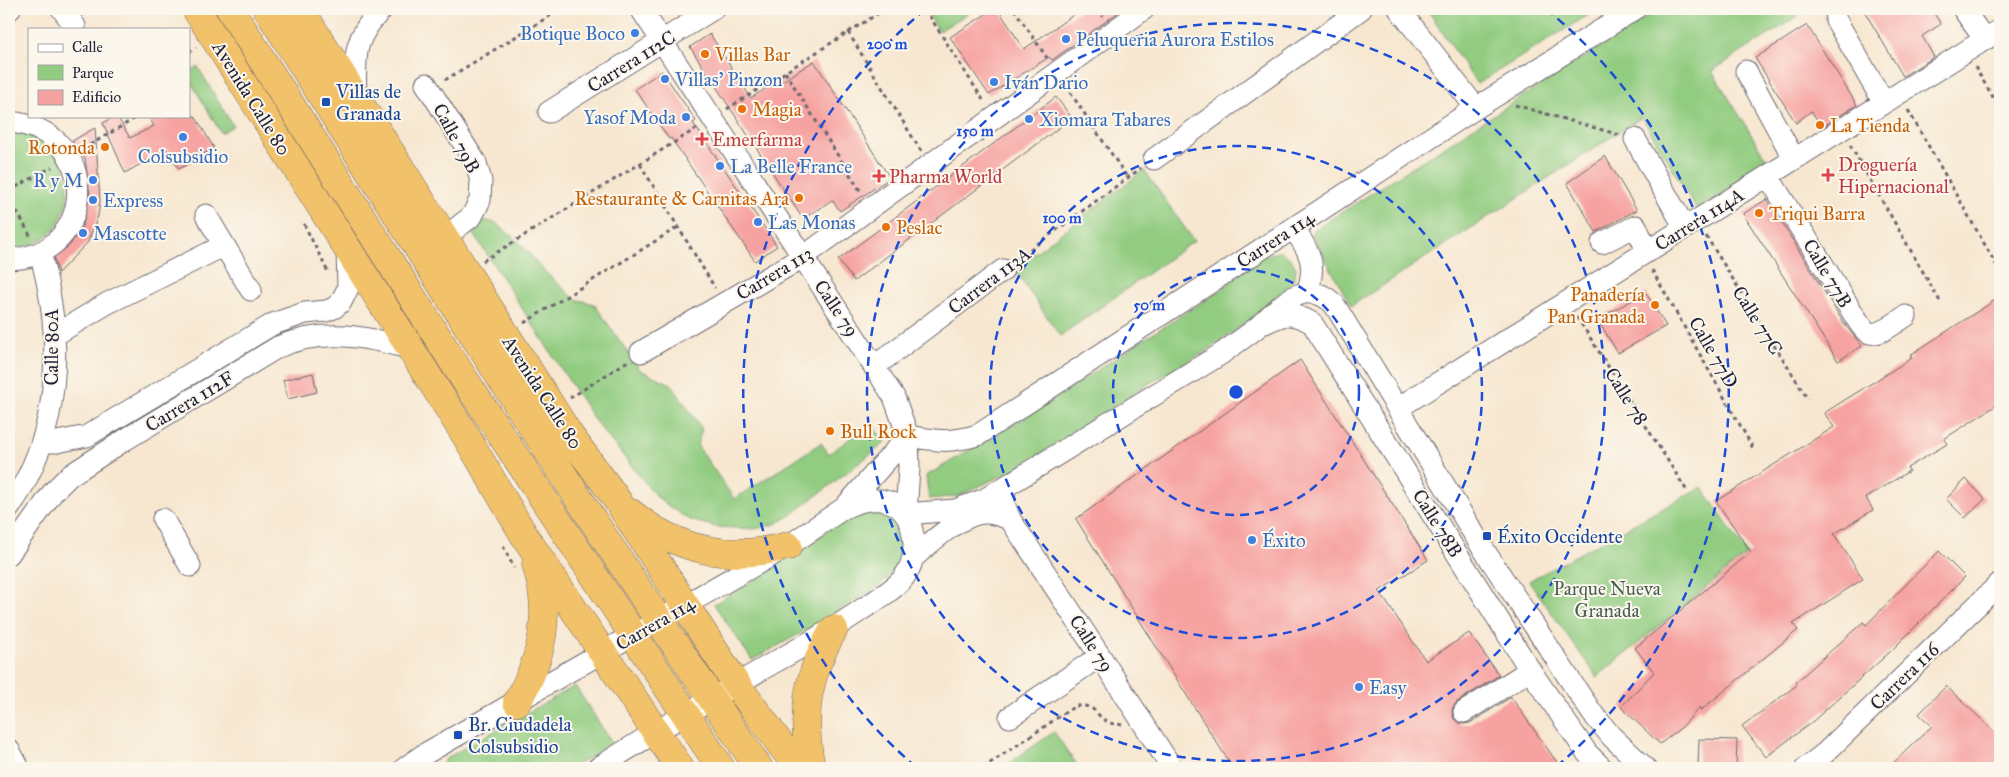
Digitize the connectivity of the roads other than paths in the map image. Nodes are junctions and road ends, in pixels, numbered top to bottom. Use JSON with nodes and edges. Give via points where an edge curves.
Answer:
{"nodes":[{"id":1,"x":62,"y":9,"type":"edge"},
{"id":2,"x":196,"y":9,"type":"edge"},
{"id":3,"x":230,"y":9,"type":"edge"},
{"id":4,"x":267,"y":9,"type":"edge"},
{"id":5,"x":300,"y":9,"type":"edge"},
{"id":6,"x":382,"y":9,"type":"edge"},
{"id":7,"x":641,"y":9,"type":"edge"},
{"id":8,"x":713,"y":9,"type":"edge"},
{"id":9,"x":1144,"y":9,"type":"edge"},
{"id":10,"x":1362,"y":9,"type":"edge"},
{"id":11,"x":1399,"y":9,"type":"edge"},
{"id":12,"x":1636,"y":9,"type":"edge"},
{"id":13,"x":1964,"y":9,"type":"edge"},
{"id":14,"x":1836,"y":20,"type":"dead end"},
{"id":15,"x":75,"y":26,"type":"dead end"},
{"id":16,"x":1992,"y":35,"type":"edge"},
{"id":17,"x":662,"y":40,"type":"junction"},
{"id":18,"x":1746,"y":71,"type":"dead end"},
{"id":19,"x":428,"y":87,"type":"road end"},
{"id":20,"x":356,"y":98,"type":"junction"},
{"id":21,"x":1891,"y":98,"type":"junction"},
{"id":22,"x":1482,"y":104,"type":"junction"},
{"id":23,"x":549,"y":112,"type":"dead end"},
{"id":24,"x":9,"y":122,"type":"edge"},
{"id":25,"x":1635,"y":139,"type":"road end"},
{"id":26,"x":1794,"y":159,"type":"junction"},
{"id":27,"x":1154,"y":160,"type":"dead end"},
{"id":28,"x":1768,"y":176,"type":"junction"},
{"id":29,"x":206,"y":215,"type":"dead end"},
{"id":30,"x":1293,"y":228,"type":"junction"},
{"id":31,"x":1685,"y":228,"type":"junction"},
{"id":32,"x":444,"y":238,"type":"junction"},
{"id":33,"x":1602,"y":243,"type":"dead end"},
{"id":34,"x":223,"y":246,"type":"junction"},
{"id":35,"x":347,"y":248,"type":"junction"},
{"id":36,"x":40,"y":253,"type":"junction"},
{"id":37,"x":803,"y":257,"type":"junction"},
{"id":38,"x":9,"y":259,"type":"edge"},
{"id":39,"x":1649,"y":260,"type":"junction"},
{"id":40,"x":1003,"y":270,"type":"road end"},
{"id":41,"x":251,"y":290,"type":"dead end"},
{"id":42,"x":1307,"y":293,"type":"junction"},
{"id":43,"x":1906,"y":316,"type":"dead end"},
{"id":44,"x":1257,"y":327,"type":"junction"},
{"id":45,"x":55,"y":335,"type":"junction"},
{"id":46,"x":411,"y":349,"type":"junction"},
{"id":47,"x":641,"y":352,"type":"road end"},
{"id":48,"x":875,"y":366,"type":"junction"},
{"id":49,"x":1398,"y":408,"type":"junction"},
{"id":50,"x":908,"y":436,"type":"junction"},
{"id":51,"x":42,"y":442,"type":"junction"},
{"id":52,"x":1006,"y":487,"type":"junction"},
{"id":53,"x":613,"y":494,"type":"junction"},
{"id":54,"x":9,"y":508,"type":"edge"},
{"id":55,"x":844,"y":508,"type":"junction"},
{"id":56,"x":906,"y":514,"type":"junction"},
{"id":57,"x":162,"y":519,"type":"dead end"},
{"id":58,"x":1010,"y":520,"type":"junction"},
{"id":59,"x":513,"y":539,"type":"junction"},
{"id":60,"x":788,"y":546,"type":"junction"},
{"id":61,"x":9,"y":554,"type":"edge"},
{"id":62,"x":913,"y":558,"type":"junction"},
{"id":63,"x":190,"y":566,"type":"dead end"},
{"id":64,"x":2000,"y":583,"type":"edge"},
{"id":65,"x":684,"y":606,"type":"junction"},
{"id":66,"x":659,"y":620,"type":"junction"},
{"id":67,"x":834,"y":629,"type":"junction"},
{"id":68,"x":632,"y":636,"type":"junction"},
{"id":69,"x":602,"y":653,"type":"junction"},
{"id":70,"x":1100,"y":656,"type":"junction"},
{"id":71,"x":1530,"y":670,"type":"junction"},
{"id":72,"x":736,"y":684,"type":"junction"},
{"id":73,"x":711,"y":698,"type":"junction"},
{"id":74,"x":516,"y":702,"type":"junction"},
{"id":75,"x":1464,"y":712,"type":"dead end"},
{"id":76,"x":683,"y":714,"type":"junction"},
{"id":77,"x":1010,"y":717,"type":"dead end"},
{"id":78,"x":654,"y":731,"type":"junction"},
{"id":79,"x":438,"y":747,"type":"junction"},
{"id":80,"x":9,"y":750,"type":"edge"},
{"id":81,"x":19,"y":768,"type":"edge"},
{"id":82,"x":405,"y":768,"type":"edge"},
{"id":83,"x":426,"y":768,"type":"edge"},
{"id":84,"x":598,"y":768,"type":"edge"},
{"id":85,"x":680,"y":768,"type":"edge"},
{"id":86,"x":721,"y":768,"type":"edge"},
{"id":87,"x":759,"y":768,"type":"edge"},
{"id":88,"x":798,"y":768,"type":"edge"},
{"id":89,"x":811,"y":768,"type":"edge"},
{"id":90,"x":1172,"y":768,"type":"edge"},
{"id":91,"x":1602,"y":768,"type":"edge"},
{"id":92,"x":1644,"y":768,"type":"edge"},
{"id":93,"x":1806,"y":768,"type":"edge"}],
"edges":[{"from":1,"to":15,"type":"street"},
{"from":2,"to":35,"type":"highway","name":"Avenida Calle 80"},
{"from":3,"to":68,"type":"highway","name":"Avenida Calle 80","via":[[459,371]]},
{"from":4,"to":66,"type":"highway","name":"Avenida Calle 80","via":[[472,335]]},
{"from":5,"to":20,"type":"highway","name":"Avenida Calle 80"},
{"from":6,"to":20,"type":"street","via":[[365,28],[358,42]]},
{"from":7,"to":17,"type":"street","name":"Calle 79"},
{"from":8,"to":17,"type":"street","name":"Carrera 112C"},
{"from":9,"to":37,"type":"street","name":"Carrera 113"},
{"from":10,"to":27,"type":"street"},
{"from":11,"to":22,"type":"street"},
{"from":12,"to":22,"type":"street","name":"Carrera 114"},
{"from":13,"to":16,"type":"street"},
{"from":14,"to":21,"type":"street"},
{"from":16,"to":21,"type":"street","name":"Carrera 114A"},
{"from":17,"to":23,"type":"street","name":"Carrera 112C"},
{"from":17,"to":37,"type":"street","name":"Calle 79"},
{"from":18,"to":26,"type":"street"},
{"from":19,"to":32,"type":"street","name":"Calle 79B","via":[[476,163],[481,181],[480,200],[472,216]]},
{"from":20,"to":32,"type":"highway","name":"Avenida Calle 80"},
{"from":21,"to":26,"type":"street","name":"Carrera 114A"},
{"from":22,"to":30,"type":"street","name":"Carrera 114"},
{"from":24,"to":36,"type":"street","via":[[25,123],[43,130],[58,142],[70,157],[78,178],[78,200],[71,222],[58,240]]},
{"from":25,"to":31,"type":"street"},
{"from":26,"to":28,"type":"street","name":"Carrera 114A"},
{"from":28,"to":31,"type":"street","name":"Carrera 114A"},
{"from":28,"to":43,"type":"street","name":"Calle 77B","via":[[1867,332],[1878,333]]},
{"from":29,"to":34,"type":"street"},
{"from":30,"to":42,"type":"street","via":[[1306,246],[1311,262],[1312,277]]},
{"from":30,"to":50,"type":"street","name":"Carrera 114","via":[[978,435],[940,442]]},
{"from":31,"to":39,"type":"street","name":"Carrera 114A"},
{"from":32,"to":53,"type":"highway","name":"Avenida Calle 80","via":[[552,409]]},
{"from":33,"to":39,"type":"street","via":[[1636,226]]},
{"from":34,"to":41,"type":"street"},
{"from":34,"to":45,"type":"street","via":[[106,304]]},
{"from":35,"to":46,"type":"highway","name":"Avenida Calle 80"},
{"from":35,"to":51,"type":"street","name":"Carrera 112F","via":[[348,288],[334,308],[273,324],[87,436]]},
{"from":36,"to":38,"type":"street"},
{"from":36,"to":45,"type":"street","name":"Calle 80A"},
{"from":37,"to":47,"type":"street","name":"Carrera 113"},
{"from":37,"to":48,"type":"street","name":"Calle 79"},
{"from":39,"to":49,"type":"street","name":"Carrera 114A","via":[[1567,302]]},
{"from":40,"to":48,"type":"street","name":"Carrera 113A"},
{"from":42,"to":44,"type":"street","via":[[1294,296],[1279,306]]},
{"from":42,"to":49,"type":"street","name":"Calle 78B","via":[[1326,296],[1334,304]]},
{"from":44,"to":52,"type":"street","via":[[1221,354]]},
{"from":44,"to":71,"type":"street","name":"Calle 78B","via":[[1292,314],[1312,323]]},
{"from":45,"to":51,"type":"street","name":"Calle 80A","via":[[53,389]]},
{"from":46,"to":59,"type":"highway","name":"Avenida Calle 80","via":[[469,441]]},
{"from":46,"to":61,"type":"street","name":"Carrera 112F","via":[[342,335],[301,339],[278,347],[69,476],[53,492]]},
{"from":48,"to":50,"type":"street","name":"Calle 79","via":[[894,397]]},
{"from":49,"to":92,"type":"street","name":"Calle 78B","via":[[1482,547],[1592,712]]},
{"from":50,"to":55,"type":"street"},
{"from":50,"to":56,"type":"street","name":"Calle 79"},
{"from":51,"to":54,"type":"street"},
{"from":52,"to":56,"type":"street","via":[[955,510]]},
{"from":52,"to":58,"type":"street","via":[[1004,504]]},
{"from":53,"to":60,"type":"highway","via":[[655,531],[701,550],[744,554]]},
{"from":53,"to":65,"type":"highway","name":"Avenida Calle 80"},
{"from":55,"to":56,"type":"street","name":"Carrera 114","via":[[880,500],[895,505]]},
{"from":55,"to":60,"type":"street","name":"Carrera 114"},
{"from":56,"to":62,"type":"street","via":[[914,537]]},
{"from":57,"to":63,"type":"street"},
{"from":58,"to":62,"type":"street","via":[[986,513],[974,515],[933,540]]},
{"from":58,"to":70,"type":"street","name":"Calle 79"},
{"from":59,"to":69,"type":"highway","name":"Avenida Calle 80"},
{"from":59,"to":74,"type":"highway","via":[[534,556],[544,603],[544,627],[535,666]]},
{"from":60,"to":65,"type":"street","name":"Carrera 114"},
{"from":62,"to":67,"type":"street","via":[[907,573],[887,593]]},
{"from":64,"to":93,"type":"street","name":"Carrera 116"},
{"from":65,"to":66,"type":"street","name":"Carrera 114"},
{"from":65,"to":72,"type":"highway","name":"Avenida Calle 80"},
{"from":66,"to":68,"type":"street","name":"Carrera 114"},
{"from":66,"to":73,"type":"highway","name":"Avenida Calle 80"},
{"from":67,"to":72,"type":"street"},
{"from":67,"to":89,"type":"highway","via":[[817,662],[807,697],[806,742]]},
{"from":68,"to":69,"type":"street","name":"Carrera 114"},
{"from":68,"to":76,"type":"highway","name":"Avenida Calle 80"},
{"from":69,"to":74,"type":"street","name":"Carrera 114"},
{"from":69,"to":78,"type":"highway","name":"Avenida Calle 80"},
{"from":70,"to":77,"type":"street"},
{"from":70,"to":90,"type":"street","name":"Calle 79"},
{"from":71,"to":75,"type":"street"},
{"from":71,"to":91,"type":"street","name":"Calle 78B","via":[[1587,753]]},
{"from":72,"to":73,"type":"street"},
{"from":72,"to":88,"type":"highway","name":"Avenida Calle 80"},
{"from":73,"to":76,"type":"street"},
{"from":73,"to":87,"type":"highway","name":"Avenida Calle 80"},
{"from":74,"to":79,"type":"street","name":"Carrera 114"},
{"from":76,"to":78,"type":"street"},
{"from":76,"to":86,"type":"highway","name":"Avenida Calle 80"},
{"from":78,"to":84,"type":"street"},
{"from":78,"to":85,"type":"highway","name":"Avenida Calle 80"},
{"from":79,"to":82,"type":"street","name":"Carrera 114"},
{"from":79,"to":83,"type":"street"},
{"from":80,"to":81,"type":"street"}]}
